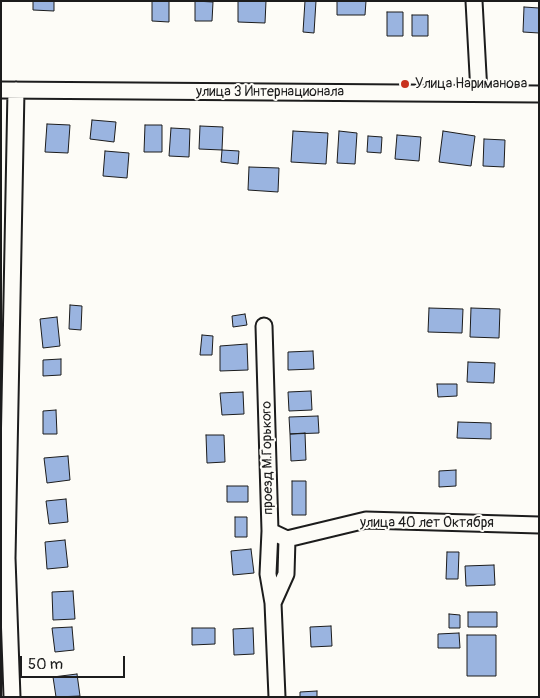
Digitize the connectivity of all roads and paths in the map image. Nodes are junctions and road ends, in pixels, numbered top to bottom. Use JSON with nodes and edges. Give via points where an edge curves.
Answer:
{"nodes":[{"id":1,"x":474,"y":1,"type":"edge"},
{"id":2,"x":9,"y":90,"type":"edge"},
{"id":3,"x":479,"y":93,"type":"junction"},
{"id":4,"x":539,"y":94,"type":"edge"},
{"id":5,"x":264,"y":326,"type":"dead end"},
{"id":6,"x":539,"y":525,"type":"edge"},
{"id":7,"x":270,"y":531,"type":"junction"},
{"id":8,"x":287,"y":539,"type":"junction"},
{"id":9,"x":273,"y":603,"type":"junction"},
{"id":10,"x":12,"y":697,"type":"edge"},
{"id":11,"x":277,"y":697,"type":"edge"}],
"edges":[{"from":1,"to":3,"type":"street"},
{"from":2,"to":3,"type":"street","name":"улица 3 Интернационала"},
{"from":2,"to":10,"type":"street","via":[[6,558]]},
{"from":3,"to":4,"type":"street","name":"улица 3 Интернационала"},
{"from":5,"to":7,"type":"street","name":"проезд М.Горького"},
{"from":6,"to":8,"type":"street","name":"улица 40 лет Октября","via":[[366,520]]},
{"from":7,"to":8,"type":"street","name":"проезд М.Горького"},
{"from":7,"to":9,"type":"street","via":[[268,574]]},
{"from":8,"to":9,"type":"street","via":[[286,574]]},
{"from":9,"to":11,"type":"street"}]}
